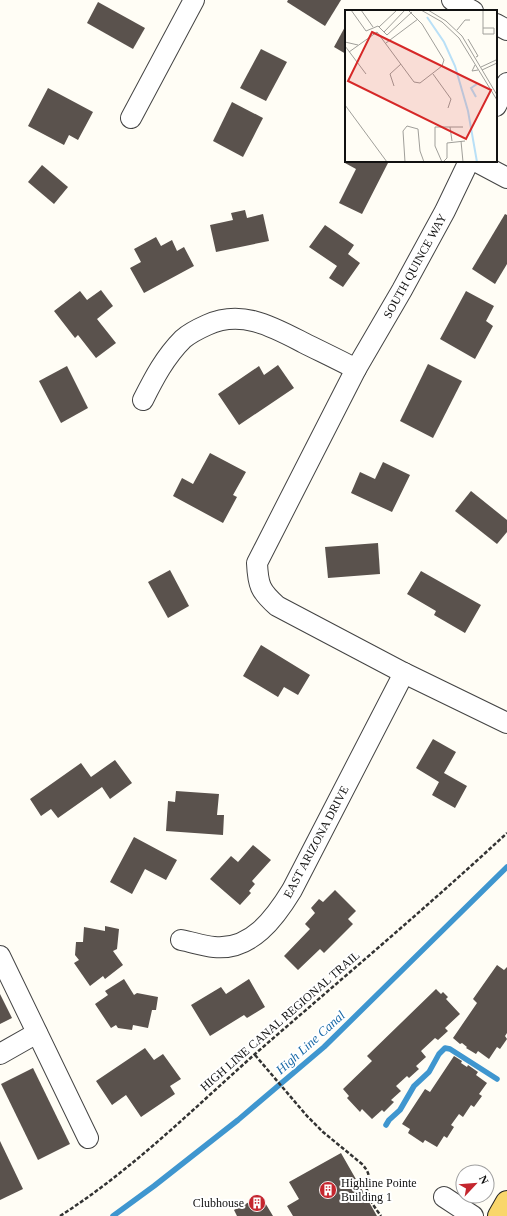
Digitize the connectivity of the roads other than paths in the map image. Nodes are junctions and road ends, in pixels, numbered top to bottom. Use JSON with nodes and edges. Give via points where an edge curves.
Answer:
{"nodes":[{"id":1,"x":194,"y":0,"type":"edge"},
{"id":2,"x":452,"y":0,"type":"edge"},
{"id":3,"x":471,"y":10,"type":"edge"},
{"id":4,"x":497,"y":25,"type":"edge"},
{"id":5,"x":507,"y":30,"type":"edge"},
{"id":6,"x":507,"y":83,"type":"edge"},
{"id":7,"x":497,"y":104,"type":"edge"},
{"id":8,"x":131,"y":118,"type":"dead end"},
{"id":9,"x":470,"y":162,"type":"edge"},
{"id":10,"x":478,"y":162,"type":"edge"},
{"id":11,"x":507,"y":178,"type":"edge"},
{"id":12,"x":356,"y":369,"type":"junction"},
{"id":13,"x":143,"y":400,"type":"dead end"},
{"id":14,"x":404,"y":673,"type":"junction"},
{"id":15,"x":507,"y":723,"type":"edge"},
{"id":16,"x":181,"y":940,"type":"dead end"},
{"id":17,"x":0,"y":956,"type":"edge"},
{"id":18,"x":37,"y":1033,"type":"junction"},
{"id":19,"x":0,"y":1054,"type":"edge"},
{"id":20,"x":88,"y":1138,"type":"dead end"},
{"id":21,"x":444,"y":1197,"type":"dead end"},
{"id":22,"x":507,"y":1202,"type":"edge"},
{"id":23,"x":473,"y":1216,"type":"edge"},
{"id":24,"x":499,"y":1216,"type":"edge"}],
"edges":[{"from":1,"to":8,"type":"street"},
{"from":2,"to":3,"type":"street"},
{"from":4,"to":5,"type":"street"},
{"from":6,"to":7,"type":"street"},
{"from":9,"to":12,"type":"street","name":"SOUTH QUINCE WAY","via":[[402,290]]},
{"from":10,"to":11,"type":"street"},
{"from":12,"to":13,"type":"street","via":[[273,327],[240,318],[227,319],[211,323],[184,339],[160,368]]},
{"from":12,"to":14,"type":"street","name":"SOUTH QUINCE WAY","via":[[256,563],[258,581],[265,596],[277,606]]},
{"from":14,"to":15,"type":"street"},
{"from":14,"to":16,"type":"street","name":"EAST ARIZONA DRIVE","via":[[292,890],[270,922],[249,939],[226,947]]},
{"from":17,"to":18,"type":"street"},
{"from":18,"to":19,"type":"street"},
{"from":18,"to":20,"type":"street"},
{"from":21,"to":23,"type":"street"},
{"from":22,"to":24,"type":"main road"}]}
